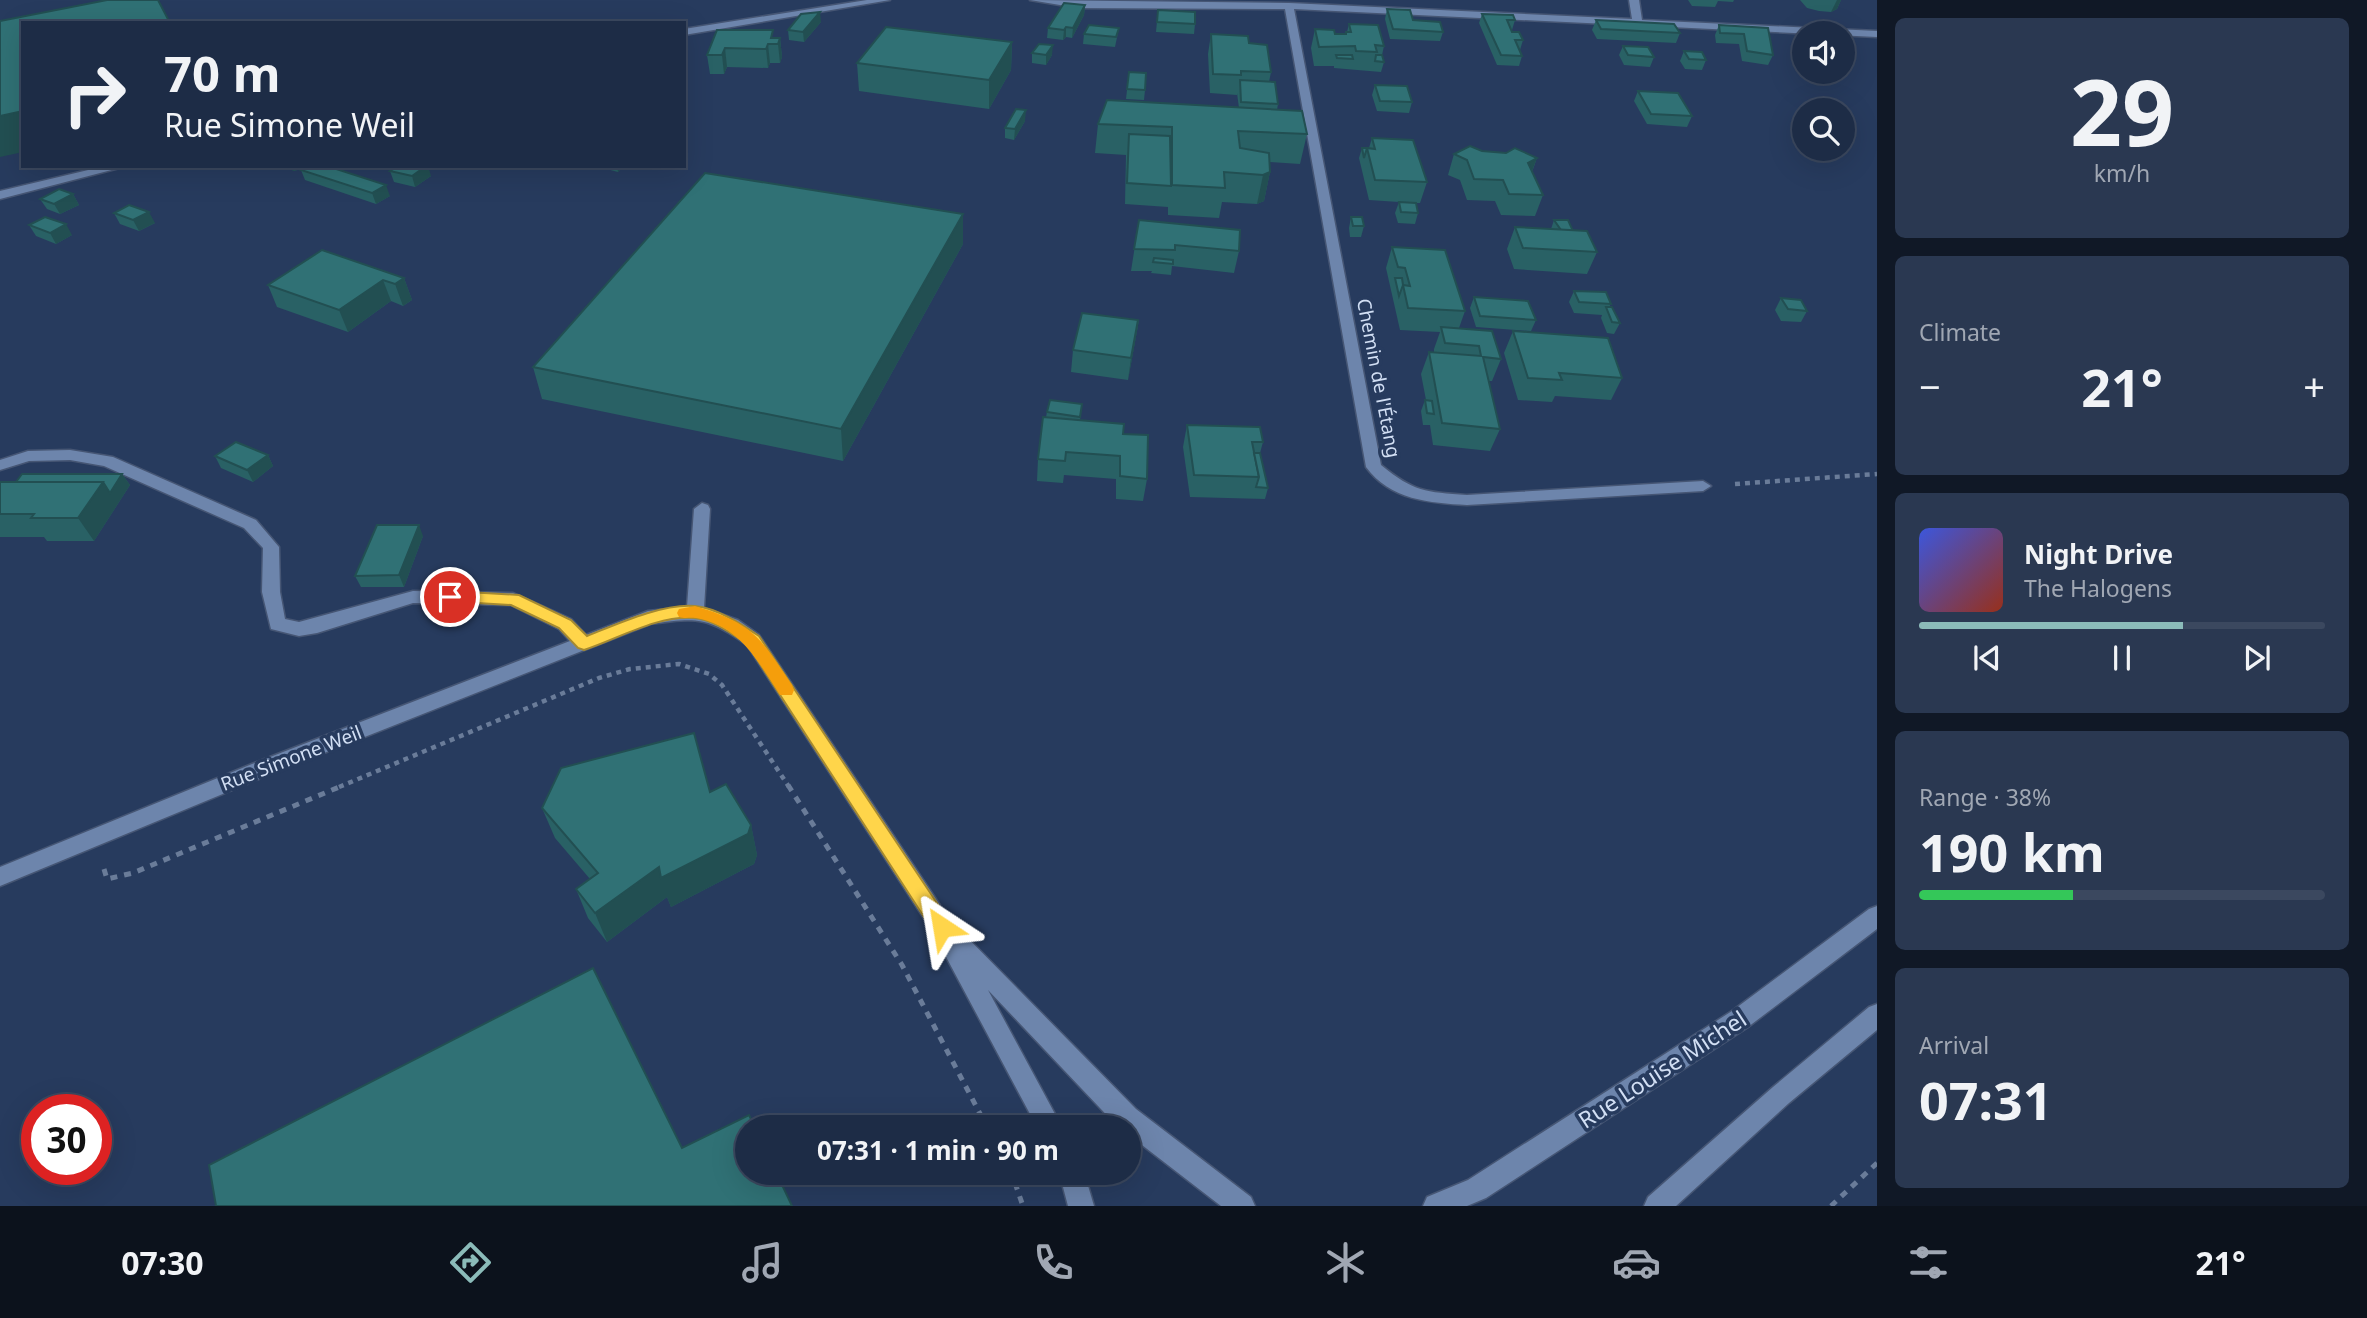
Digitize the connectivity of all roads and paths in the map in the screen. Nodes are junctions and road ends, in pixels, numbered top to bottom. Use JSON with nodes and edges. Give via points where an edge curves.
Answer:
{"nodes":[{"id":1,"x":885,"y":0,"type":"edge"},
{"id":2,"x":1035,"y":0,"type":"edge"},
{"id":3,"x":1099,"y":0,"type":"edge"},
{"id":4,"x":1634,"y":0,"type":"edge"},
{"id":5,"x":1114,"y":4,"type":"junction"},
{"id":6,"x":1289,"y":6,"type":"junction"},
{"id":7,"x":1637,"y":22,"type":"junction"},
{"id":8,"x":686,"y":32,"type":"edge"},
{"id":9,"x":1877,"y":34,"type":"edge"},
{"id":10,"x":113,"y":168,"type":"edge"},
{"id":11,"x":0,"y":195,"type":"edge"},
{"id":12,"x":0,"y":465,"type":"edge"},
{"id":13,"x":1877,"y":474,"type":"edge"},
{"id":14,"x":1703,"y":486,"type":"joint"},
{"id":15,"x":702,"y":509,"type":"dead end"},
{"id":16,"x":695,"y":612,"type":"junction"},
{"id":17,"x":584,"y":644,"type":"junction"},
{"id":18,"x":98,"y":835,"type":"junction"},
{"id":19,"x":0,"y":877,"type":"edge"},
{"id":20,"x":1877,"y":916,"type":"edge"},
{"id":21,"x":942,"y":927,"type":"junction"},
{"id":22,"x":1877,"y":1015,"type":"edge"},
{"id":23,"x":981,"y":1115,"type":"edge"},
{"id":24,"x":1044,"y":1115,"type":"edge"},
{"id":25,"x":1877,"y":1163,"type":"edge"},
{"id":26,"x":1016,"y":1185,"type":"edge"},
{"id":27,"x":1075,"y":1185,"type":"edge"},
{"id":28,"x":1023,"y":1206,"type":"edge"},
{"id":29,"x":1081,"y":1206,"type":"edge"},
{"id":30,"x":1242,"y":1206,"type":"edge"},
{"id":31,"x":1436,"y":1206,"type":"edge"},
{"id":32,"x":1657,"y":1206,"type":"edge"},
{"id":33,"x":1831,"y":1206,"type":"edge"}],
"edges":[{"from":1,"to":8,"type":"street"},
{"from":2,"to":5,"type":"street"},
{"from":3,"to":5,"type":"street"},
{"from":4,"to":7,"type":"street"},
{"from":5,"to":6,"type":"street"},
{"from":6,"to":7,"type":"street"},
{"from":6,"to":14,"type":"street","name":"Chemin de l'Étang","via":[[1374,467],[1400,489],[1467,500]]},
{"from":7,"to":9,"type":"street"},
{"from":10,"to":11,"type":"street"},
{"from":12,"to":17,"type":"street","via":[[28,456],[70,454],[107,461],[250,524],[271,547],[277,624],[299,629],[317,626],[413,597],[513,599],[565,624]]},
{"from":13,"to":14,"type":"path"},
{"from":15,"to":16,"type":"street"},
{"from":16,"to":17,"type":"street","name":"Rue Simone Weil","via":[[648,618]]},
{"from":16,"to":21,"type":"street","name":"Rue Simone Weil","via":[[732,625],[753,640]]},
{"from":17,"to":18,"type":"street","name":"Rue Simone Weil"},
{"from":18,"to":19,"type":"street","name":"Rue Simone Weil"},
{"from":18,"to":23,"type":"path","via":[[107,879],[115,879],[599,677],[662,663],[701,669],[720,683],[741,711],[902,965]]},
{"from":20,"to":31,"type":"street","name":"Rue Louise Michel","via":[[1740,1019],[1477,1189]]},
{"from":21,"to":24,"type":"street"},
{"from":21,"to":30,"type":"street","name":"Rue Simone Weil","via":[[1127,1118]]},
{"from":22,"to":32,"type":"street"},
{"from":25,"to":33,"type":"path"},
{"from":26,"to":28,"type":"path"},
{"from":27,"to":29,"type":"street"}]}
